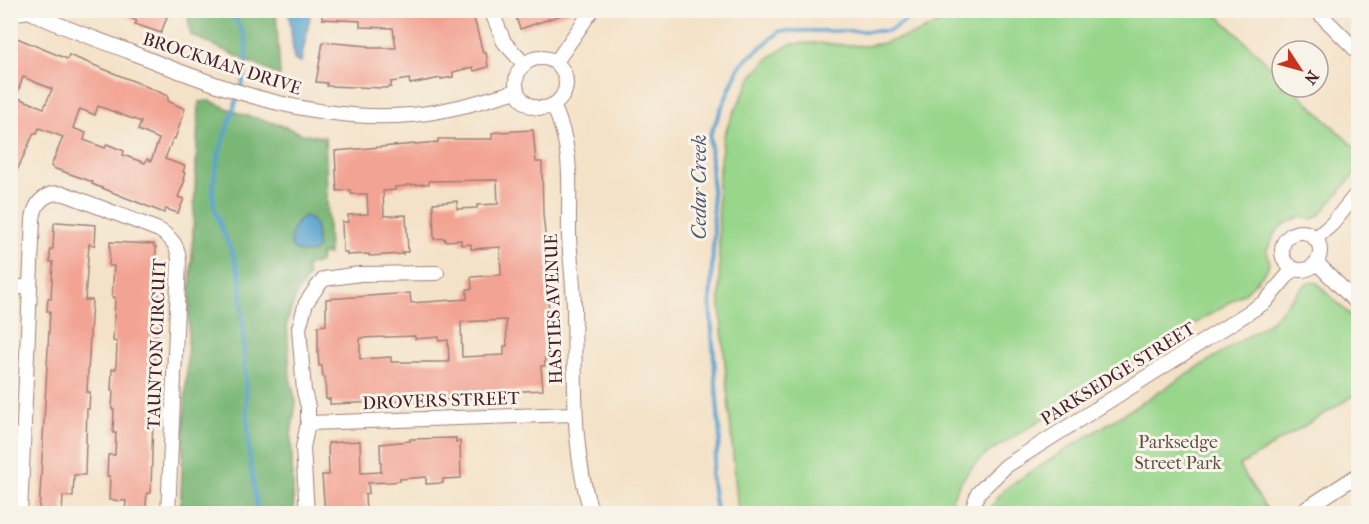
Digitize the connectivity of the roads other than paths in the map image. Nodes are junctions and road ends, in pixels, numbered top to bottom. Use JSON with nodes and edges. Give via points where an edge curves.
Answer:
{"nodes":[{"id":1,"x":491,"y":10,"type":"edge"},
{"id":2,"x":592,"y":10,"type":"edge"},
{"id":3,"x":1316,"y":10,"type":"edge"},
{"id":4,"x":28,"y":11,"type":"edge"},
{"id":5,"x":10,"y":14,"type":"edge"},
{"id":6,"x":1359,"y":52,"type":"edge"},
{"id":7,"x":556,"y":62,"type":"junction"},
{"id":8,"x":524,"y":64,"type":"junction"},
{"id":9,"x":517,"y":91,"type":"junction"},
{"id":10,"x":552,"y":105,"type":"junction"},
{"id":11,"x":1359,"y":192,"type":"edge"},
{"id":12,"x":1315,"y":239,"type":"junction"},
{"id":13,"x":1317,"y":263,"type":"junction"},
{"id":14,"x":1293,"y":269,"type":"junction"},
{"id":15,"x":437,"y":273,"type":"dead end"},
{"id":16,"x":10,"y":287,"type":"edge"},
{"id":17,"x":30,"y":287,"type":"junction"},
{"id":18,"x":1359,"y":304,"type":"edge"},
{"id":19,"x":574,"y":414,"type":"junction"},
{"id":20,"x":308,"y":423,"type":"junction"},
{"id":21,"x":1359,"y":474,"type":"edge"},
{"id":22,"x":1304,"y":512,"type":"edge"},
{"id":23,"x":20,"y":513,"type":"edge"},
{"id":24,"x":168,"y":513,"type":"edge"},
{"id":25,"x":307,"y":513,"type":"edge"},
{"id":26,"x":592,"y":513,"type":"edge"},
{"id":27,"x":971,"y":513,"type":"edge"}],
"edges":[{"from":1,"to":8,"type":"street","via":[[504,42]]},
{"from":2,"to":7,"type":"street"},
{"from":3,"to":6,"type":"street"},
{"from":4,"to":5,"type":"street","name":"BROCKMAN DRIVE"},
{"from":4,"to":9,"type":"street","name":"BROCKMAN DRIVE","via":[[157,63],[267,101],[306,110],[410,115]]},
{"from":7,"to":8,"type":"street","via":[[540,57]]},
{"from":7,"to":10,"type":"street","via":[[567,85],[560,100]]},
{"from":8,"to":9,"type":"street","via":[[517,76]]},
{"from":9,"to":10,"type":"street","via":[[528,104]]},
{"from":10,"to":19,"type":"street","name":"HASTIES AVENUE","via":[[564,130],[569,157]]},
{"from":11,"to":12,"type":"street"},
{"from":12,"to":13,"type":"street","via":[[1320,246]]},
{"from":12,"to":14,"type":"street","via":[[1299,232],[1286,239],[1282,258]]},
{"from":13,"to":14,"type":"street","via":[[1308,270]]},
{"from":13,"to":18,"type":"street"},
{"from":14,"to":27,"type":"street","name":"PARKSEDGE STREET","via":[[1265,302],[1006,466],[978,493]]},
{"from":15,"to":20,"type":"street","via":[[360,273],[324,279],[317,287],[306,303],[299,328]]},
{"from":16,"to":17,"type":"street"},
{"from":17,"to":23,"type":"street","name":"TAUNTON CIRCUIT"},
{"from":17,"to":24,"type":"street","name":"TAUNTON CIRCUIT","via":[[34,212],[43,198],[53,194],[64,194],[159,230],[176,246],[179,262]]},
{"from":19,"to":20,"type":"street","name":"DROVERS STREET"},
{"from":19,"to":26,"type":"street","name":"HASTIES AVENUE","via":[[585,492]]},
{"from":20,"to":25,"type":"street","via":[[303,448]]},
{"from":21,"to":22,"type":"street"}]}
